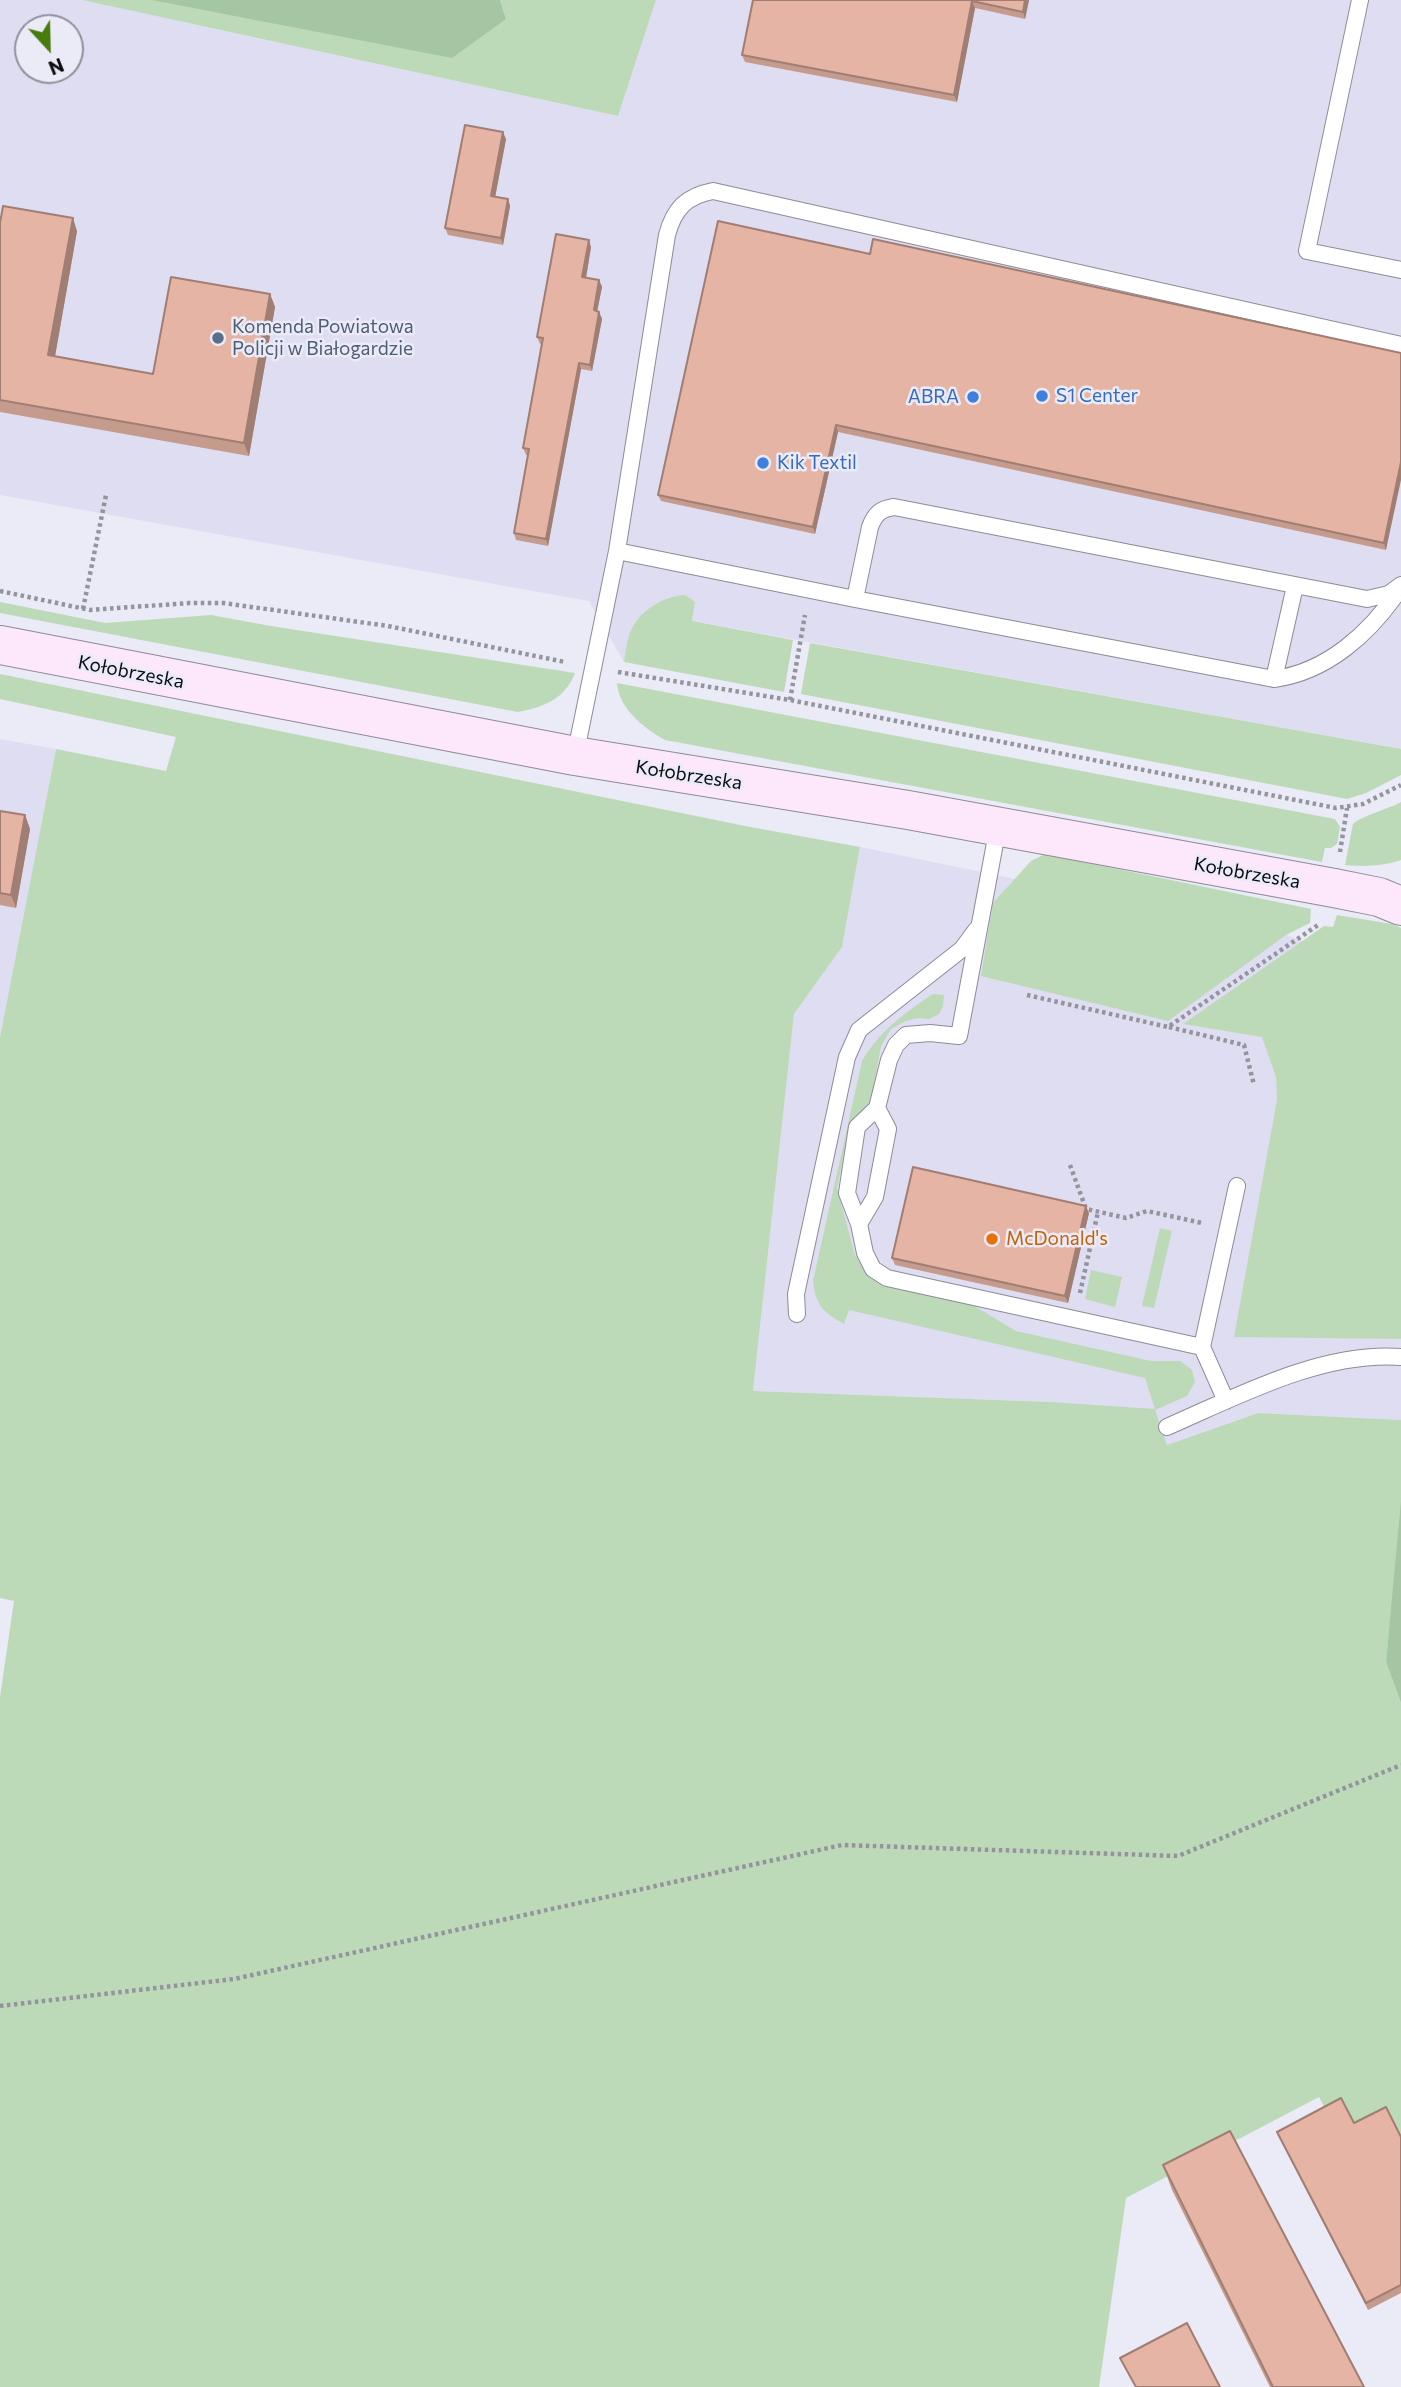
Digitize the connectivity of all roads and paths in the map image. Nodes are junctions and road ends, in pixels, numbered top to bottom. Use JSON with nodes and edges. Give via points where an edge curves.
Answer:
{"nodes":[{"id":1,"x":1360,"y":0,"type":"edge"},
{"id":2,"x":1401,"y":271,"type":"edge"},
{"id":3,"x":1401,"y":345,"type":"edge"},
{"id":4,"x":106,"y":495,"type":"dead end"},
{"id":5,"x":617,"y":551,"type":"junction"},
{"id":6,"x":1296,"y":586,"type":"junction"},
{"id":7,"x":1401,"y":586,"type":"edge"},
{"id":8,"x":810,"y":590,"type":"junction"},
{"id":9,"x":0,"y":591,"type":"edge"},
{"id":10,"x":855,"y":599,"type":"junction"},
{"id":11,"x":83,"y":609,"type":"junction"},
{"id":12,"x":0,"y":645,"type":"edge"},
{"id":13,"x":594,"y":668,"type":"junction"},
{"id":14,"x":1274,"y":680,"type":"junction"},
{"id":15,"x":790,"y":700,"type":"junction"},
{"id":16,"x":575,"y":757,"type":"junction"},
{"id":17,"x":1401,"y":785,"type":"edge"},
{"id":18,"x":1347,"y":808,"type":"junction"},
{"id":19,"x":998,"y":827,"type":"junction"},
{"id":20,"x":1334,"y":888,"type":"junction"},
{"id":21,"x":1394,"y":899,"type":"edge"},
{"id":22,"x":980,"y":925,"type":"junction"},
{"id":23,"x":1027,"y":995,"type":"dead end"},
{"id":24,"x":1168,"y":1027,"type":"junction"},
{"id":25,"x":1254,"y":1085,"type":"dead end"},
{"id":26,"x":877,"y":1108,"type":"junction"},
{"id":27,"x":1070,"y":1165,"type":"dead end"},
{"id":28,"x":1237,"y":1186,"type":"dead end"},
{"id":29,"x":1073,"y":1206,"type":"edge"},
{"id":30,"x":1086,"y":1209,"type":"junction"},
{"id":31,"x":1098,"y":1212,"type":"junction"},
{"id":32,"x":859,"y":1224,"type":"junction"},
{"id":33,"x":1227,"y":1229,"type":"junction"},
{"id":34,"x":1078,"y":1302,"type":"dead end"},
{"id":35,"x":797,"y":1314,"type":"dead end"},
{"id":36,"x":1202,"y":1347,"type":"junction"},
{"id":37,"x":1401,"y":1357,"type":"edge"},
{"id":38,"x":1226,"y":1401,"type":"junction"},
{"id":39,"x":1167,"y":1427,"type":"dead end"},
{"id":40,"x":1401,"y":1765,"type":"edge"},
{"id":41,"x":0,"y":2006,"type":"edge"}],
"edges":[{"from":1,"to":2,"type":"lane","via":[[1307,251]]},
{"from":3,"to":5,"type":"lane","via":[[713,191],[698,194],[675,212],[667,235]]},
{"from":4,"to":11,"type":"path"},
{"from":5,"to":8,"type":"lane"},
{"from":5,"to":13,"type":"lane"},
{"from":6,"to":7,"type":"lane","via":[[1367,600]]},
{"from":6,"to":10,"type":"lane","via":[[894,507],[881,509],[874,517]]},
{"from":6,"to":14,"type":"lane"},
{"from":7,"to":14,"type":"lane","via":[[1380,615],[1339,654]]},
{"from":8,"to":10,"type":"lane"},
{"from":8,"to":15,"type":"path"},
{"from":9,"to":11,"type":"path"},
{"from":10,"to":14,"type":"lane"},
{"from":11,"to":13,"type":"path","via":[[223,603],[388,626]]},
{"from":12,"to":16,"type":"main road","name":"Kołobrzeska"},
{"from":13,"to":15,"type":"path"},
{"from":13,"to":16,"type":"lane"},
{"from":15,"to":18,"type":"path"},
{"from":16,"to":19,"type":"main road","name":"Kołobrzeska"},
{"from":17,"to":18,"type":"path"},
{"from":18,"to":20,"type":"path"},
{"from":19,"to":20,"type":"main road","name":"Kołobrzeska"},
{"from":19,"to":22,"type":"lane"},
{"from":20,"to":21,"type":"main road","name":"Kołobrzeska"},
{"from":20,"to":24,"type":"path","via":[[1325,920]]},
{"from":22,"to":26,"type":"lane","via":[[959,1035],[906,1035],[889,1060]]},
{"from":22,"to":35,"type":"lane","via":[[962,949],[859,1030],[847,1058],[796,1294]]},
{"from":23,"to":24,"type":"path"},
{"from":24,"to":25,"type":"path","via":[[1244,1045]]},
{"from":26,"to":32,"type":"lane","via":[[888,1129],[875,1198]]},
{"from":26,"to":32,"type":"lane","via":[[858,1128],[847,1194]]},
{"from":27,"to":30,"type":"path"},
{"from":28,"to":33,"type":"lane"},
{"from":29,"to":30,"type":"path"},
{"from":30,"to":31,"type":"path"},
{"from":31,"to":33,"type":"path","via":[[1126,1218],[1147,1211]]},
{"from":31,"to":34,"type":"path"},
{"from":32,"to":36,"type":"lane","via":[[873,1269],[887,1278]]},
{"from":33,"to":36,"type":"lane"},
{"from":36,"to":38,"type":"lane"},
{"from":37,"to":38,"type":"lane","via":[[1347,1360],[1291,1375]]},
{"from":38,"to":39,"type":"lane"},
{"from":40,"to":41,"type":"path","via":[[1178,1856],[842,1845],[234,1979]]}]}
